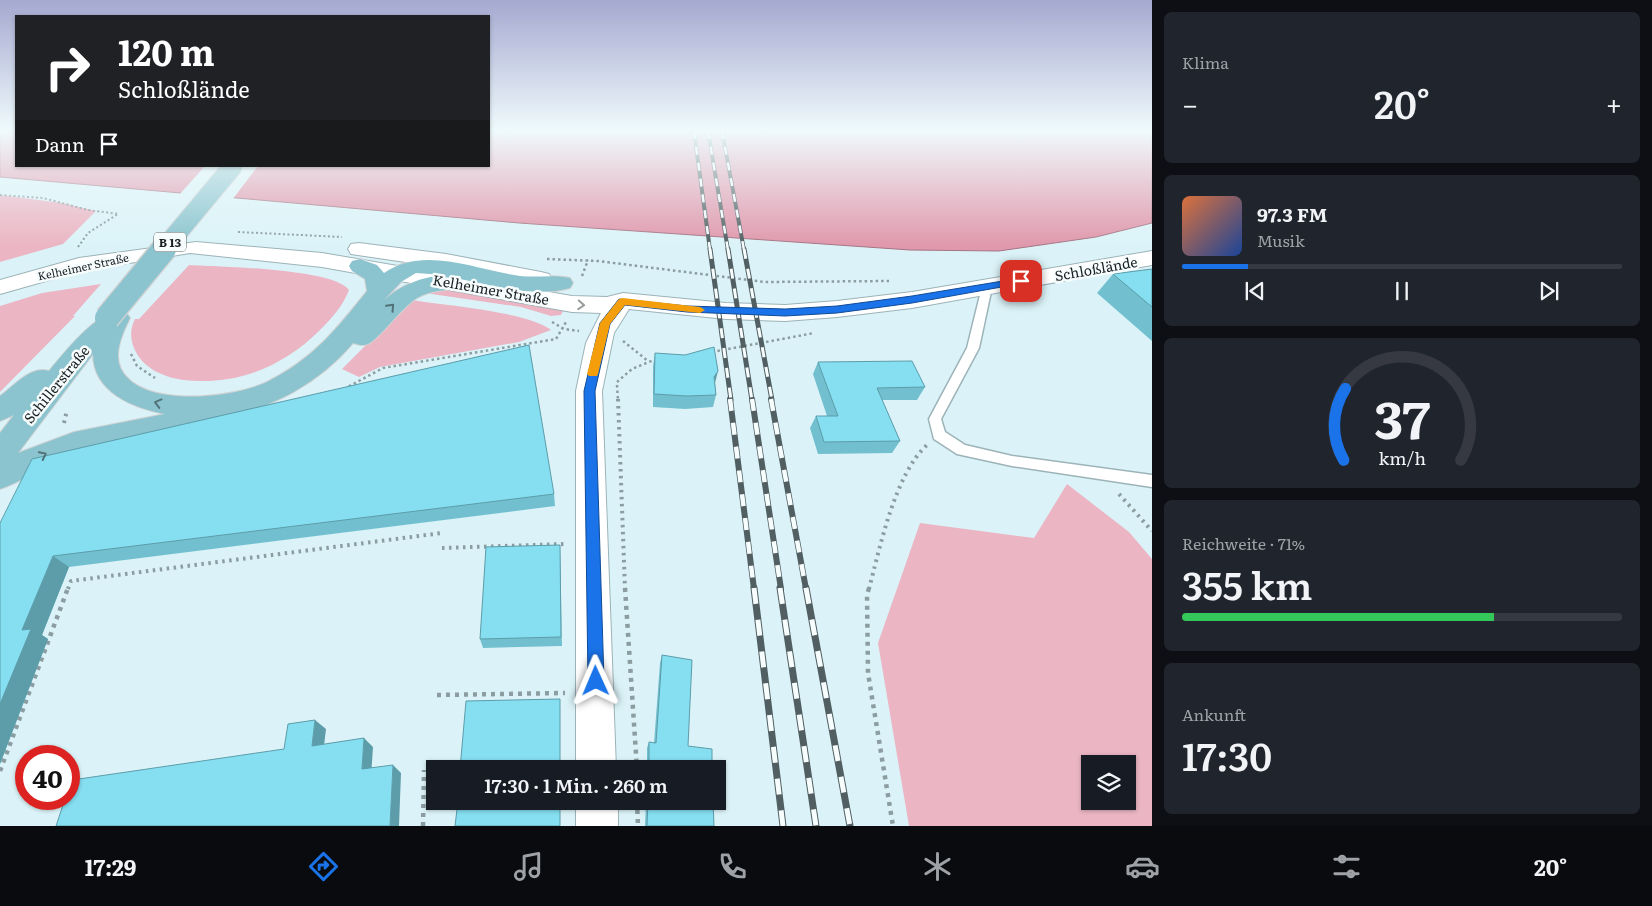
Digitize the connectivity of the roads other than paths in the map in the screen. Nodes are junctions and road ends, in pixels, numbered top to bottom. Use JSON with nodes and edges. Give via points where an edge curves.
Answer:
{"nodes":[{"id":1,"x":229,"y":170,"type":"edge"},
{"id":2,"x":238,"y":170,"type":"edge"},
{"id":3,"x":196,"y":248,"type":"junction"},
{"id":4,"x":1152,"y":258,"type":"edge"},
{"id":5,"x":360,"y":266,"type":"junction"},
{"id":6,"x":400,"y":273,"type":"junction"},
{"id":7,"x":451,"y":282,"type":"junction"},
{"id":8,"x":562,"y":283,"type":"junction"},
{"id":9,"x":0,"y":287,"type":"edge"},
{"id":10,"x":986,"y":287,"type":"junction"},
{"id":11,"x":378,"y":291,"type":"junction"},
{"id":12,"x":623,"y":301,"type":"junction"},
{"id":13,"x":113,"y":318,"type":"junction"},
{"id":14,"x":42,"y":378,"type":"junction"},
{"id":15,"x":0,"y":411,"type":"edge"},
{"id":16,"x":0,"y":427,"type":"edge"},
{"id":17,"x":0,"y":454,"type":"edge"},
{"id":18,"x":0,"y":477,"type":"edge"},
{"id":19,"x":1152,"y":481,"type":"edge"},
{"id":20,"x":596,"y":760,"type":"edge"},
{"id":21,"x":597,"y":810,"type":"edge"},
{"id":22,"x":597,"y":826,"type":"edge"}],
"edges":[{"from":1,"to":13,"type":"main road","number":"B 13","bridge":true},
{"from":2,"to":13,"type":"main road","number":"B 13"},
{"from":3,"to":5,"type":"street","name":"Kelheimer Straße","via":[[291,255]]},
{"from":3,"to":8,"type":"street","via":[[269,242],[337,246],[402,253]]},
{"from":3,"to":9,"type":"street","name":"Kelheimer Straße","via":[[79,264]]},
{"from":4,"to":10,"type":"street","name":"Schloßlände"},
{"from":5,"to":6,"type":"street","name":"Kelheimer Straße"},
{"from":5,"to":11,"type":"main road","via":[[377,277]]},
{"from":6,"to":7,"type":"street","name":"Kelheimer Straße"},
{"from":6,"to":8,"type":"main road","via":[[422,266],[532,284]]},
{"from":6,"to":11,"type":"main road"},
{"from":7,"to":12,"type":"street","name":"Kelheimer Straße","one_way":true,"via":[[572,304],[607,305]]},
{"from":18,"to":7,"type":"main road","one_way":true,"via":[[60,447],[85,440],[219,417],[262,406],[321,376],[348,353],[397,300],[412,290],[431,283]]},
{"from":8,"to":12,"type":"street","via":[[598,290]]},
{"from":10,"to":12,"type":"street","name":"Schloßlände","via":[[855,307],[785,312],[687,309]]},
{"from":10,"to":19,"type":"lane","via":[[973,348],[935,419],[939,435],[962,450],[1012,461]]},
{"from":11,"to":13,"type":"main road","one_way":true,"via":[[339,342],[289,382],[250,400],[207,408],[165,405],[138,396],[119,384],[108,368],[105,350]]},
{"from":12,"to":20,"type":"street","via":[[605,323],[603,387],[589,431],[594,543]]},
{"from":13,"to":14,"type":"main road","name":"Schillerstraße","number":"B 13","via":[[78,342]]},
{"from":13,"to":17,"type":"main road","name":"Schillerstraße","number":"B 13","via":[[78,356]]},
{"from":14,"to":15,"type":"main road"},
{"from":14,"to":16,"type":"main road","name":"Schillerstraße","number":"B 13"},
{"from":21,"to":22,"type":"street"}]}
